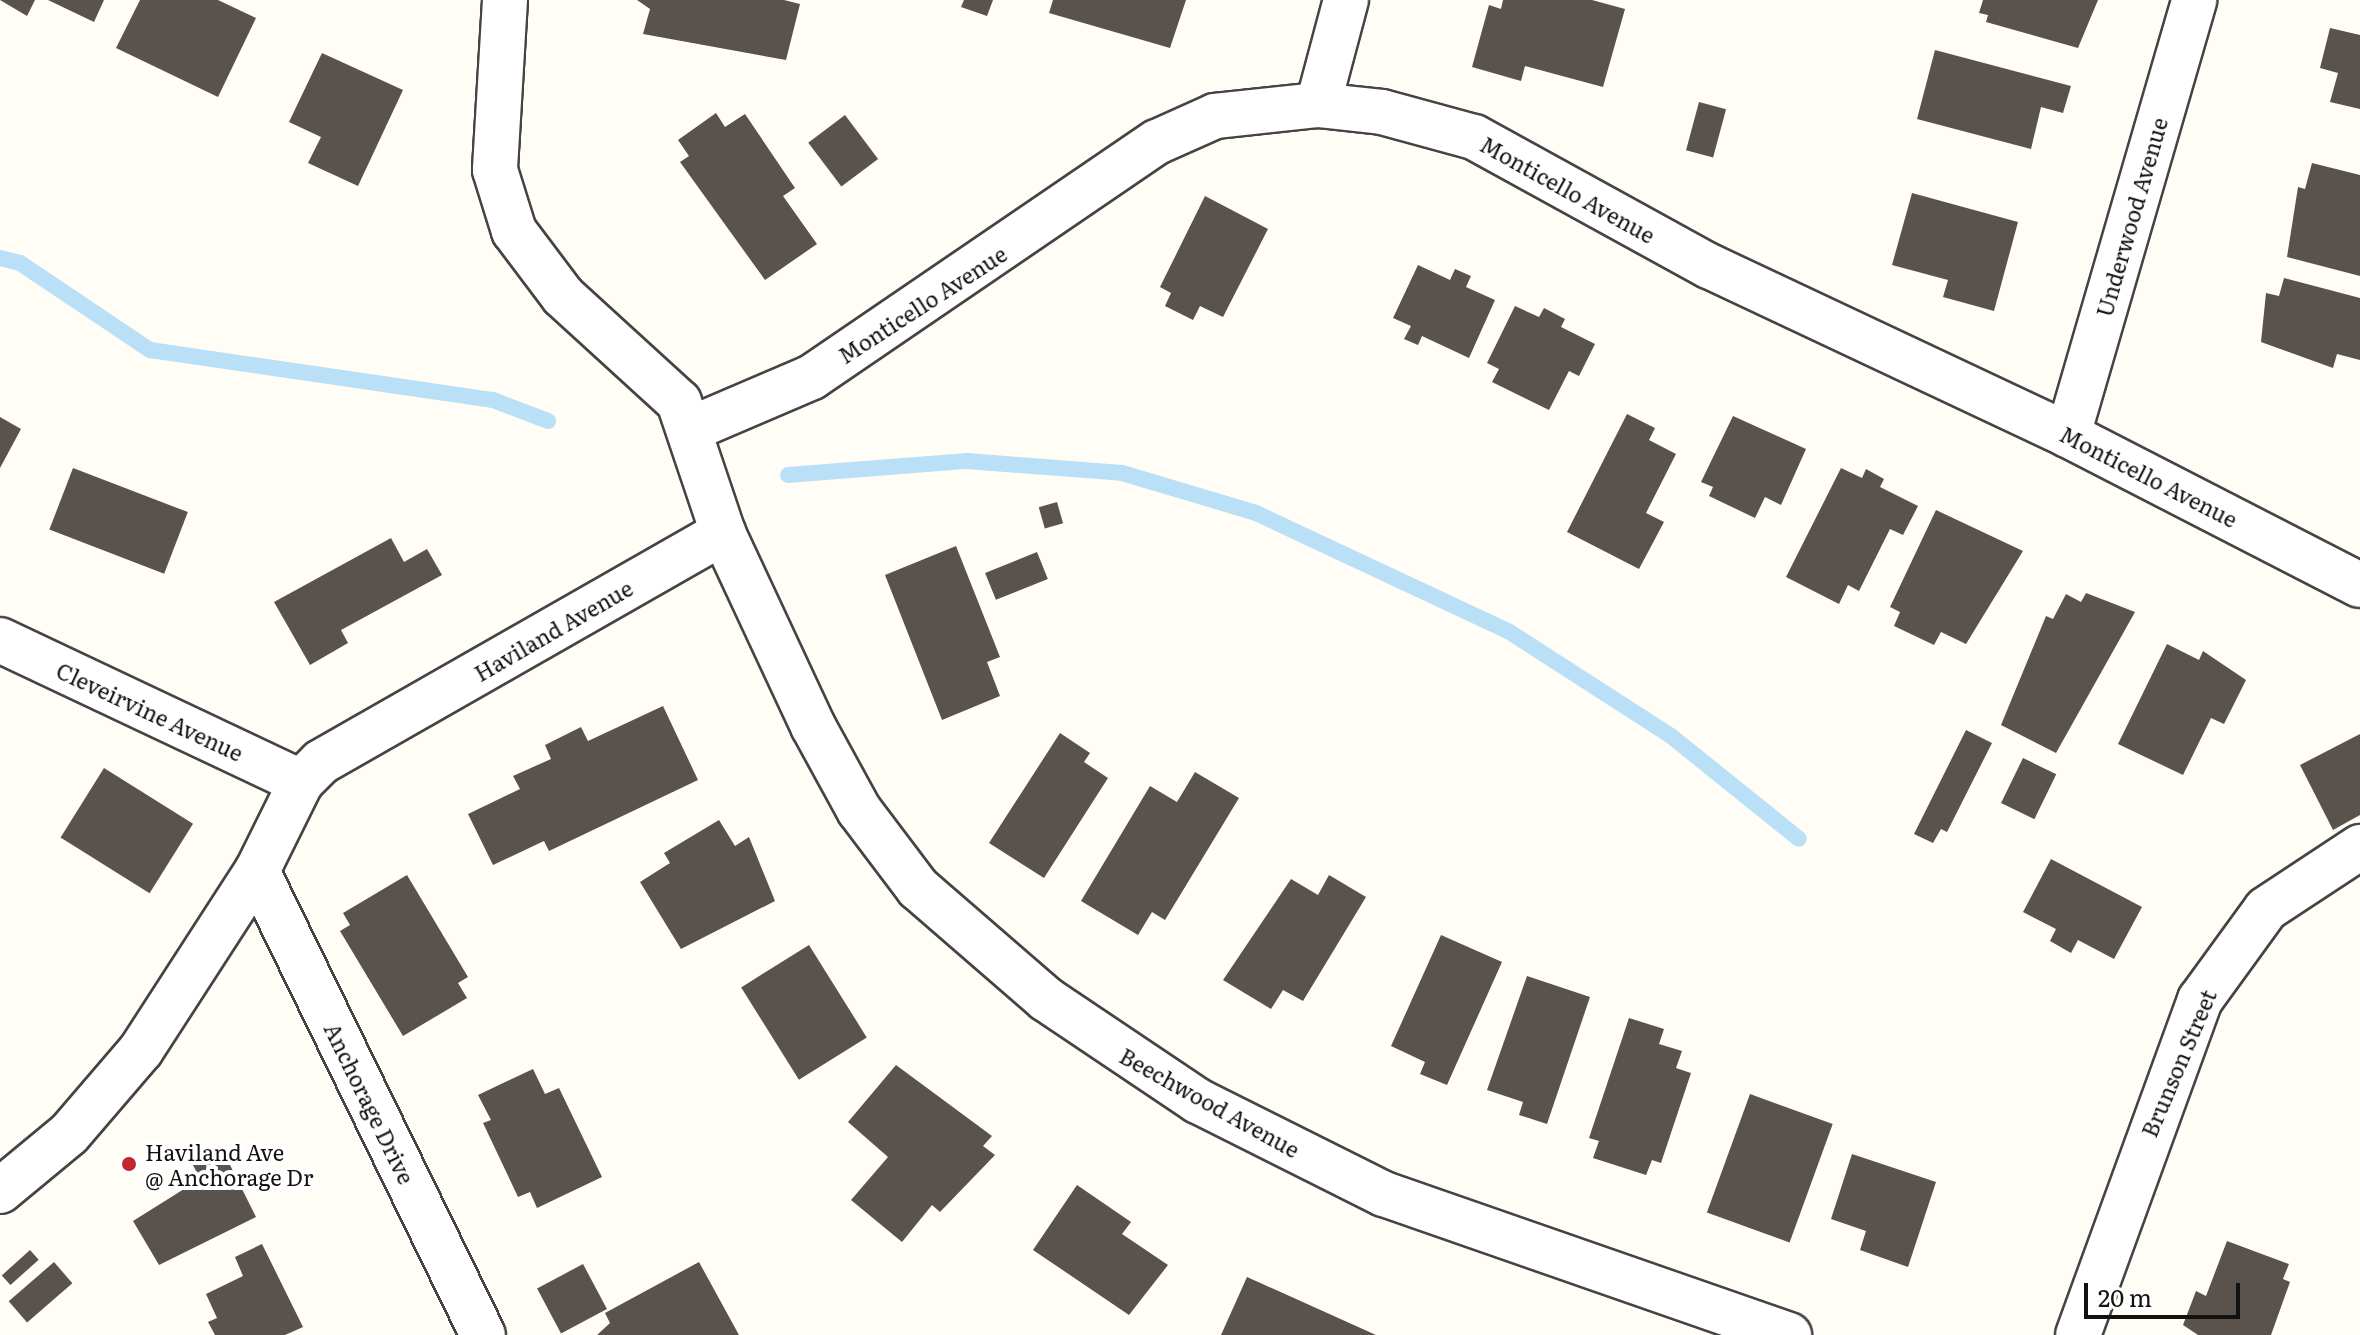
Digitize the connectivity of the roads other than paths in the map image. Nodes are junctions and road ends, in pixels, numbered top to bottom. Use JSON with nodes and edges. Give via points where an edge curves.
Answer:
{"nodes":[{"id":1,"x":1346,"y":0,"type":"edge"},
{"id":2,"x":2194,"y":0,"type":"edge"},
{"id":3,"x":502,"y":1,"type":"edge"},
{"id":4,"x":1318,"y":105,"type":"junction"},
{"id":5,"x":693,"y":428,"type":"junction"},
{"id":6,"x":2068,"y":435,"type":"junction"},
{"id":7,"x":723,"y":533,"type":"junction"},
{"id":8,"x":2360,"y":585,"type":"edge"},
{"id":9,"x":0,"y":640,"type":"edge"},
{"id":10,"x":301,"y":782,"type":"junction"},
{"id":11,"x":2360,"y":847,"type":"edge"},
{"id":12,"x":257,"y":871,"type":"junction"},
{"id":13,"x":0,"y":1191,"type":"edge"},
{"id":14,"x":1743,"y":1328,"type":"edge"},
{"id":15,"x":483,"y":1335,"type":"edge"},
{"id":16,"x":1789,"y":1335,"type":"edge"},
{"id":17,"x":2078,"y":1335,"type":"edge"}],
"edges":[{"from":1,"to":4,"type":"street"},
{"from":2,"to":6,"type":"street","name":"Underwood Avenue"},
{"from":3,"to":5,"type":"street","via":[[495,170],[514,231],[563,296],[679,402]]},
{"from":4,"to":5,"type":"street","name":"Monticello Avenue","via":[[1215,116],[1157,142],[812,377]]},
{"from":4,"to":6,"type":"street","name":"Monticello Avenue","via":[[1382,112],[1474,137],[1709,266]]},
{"from":5,"to":7,"type":"street"},
{"from":6,"to":8,"type":"street","name":"Monticello Avenue"},
{"from":7,"to":10,"type":"street","name":"Haviland Avenue","via":[[321,762]]},
{"from":7,"to":14,"type":"street","name":"Beechwood Avenue","via":[[859,810],[918,888],[1046,999],[1198,1101],[1384,1194]]},
{"from":9,"to":10,"type":"street","name":"Cleveirvine Avenue"},
{"from":10,"to":12,"type":"street","name":"Haviland Avenue"},
{"from":11,"to":17,"type":"street","name":"Brunson Street","via":[[2266,909],[2200,1000]]},
{"from":12,"to":13,"type":"street","name":"Haviland Avenue","via":[[141,1050],[69,1134]]},
{"from":12,"to":15,"type":"street","name":"Anchorage Drive"},
{"from":14,"to":16,"type":"street","name":"Beechwood Avenue"}]}
